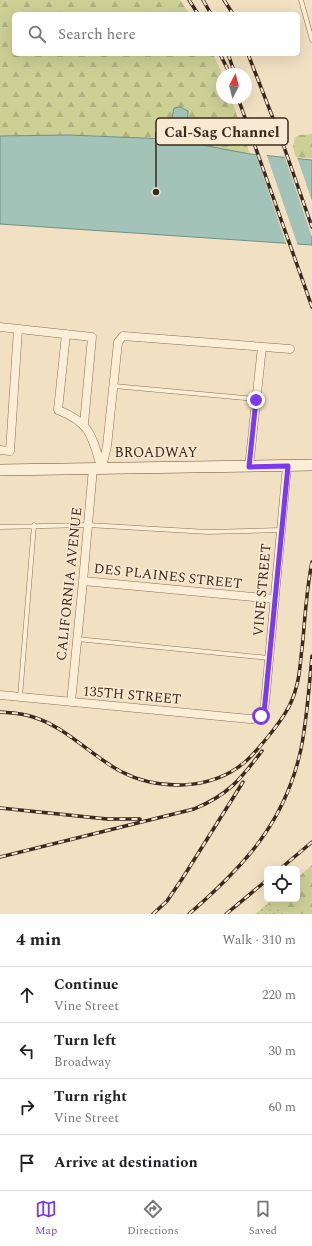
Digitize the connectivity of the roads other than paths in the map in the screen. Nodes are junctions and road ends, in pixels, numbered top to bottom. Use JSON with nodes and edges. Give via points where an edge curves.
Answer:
{"nodes":[{"id":1,"x":301,"y":0,"type":"edge"},
{"id":2,"x":312,"y":40,"type":"edge"},
{"id":3,"x":0,"y":327,"type":"edge"},
{"id":4,"x":18,"y":329,"type":"junction"},
{"id":5,"x":66,"y":334,"type":"junction"},
{"id":6,"x":262,"y":347,"type":"junction"},
{"id":7,"x":290,"y":349,"type":"dead end"},
{"id":8,"x":114,"y":386,"type":"junction"},
{"id":9,"x":256,"y":400,"type":"junction"},
{"id":10,"x":84,"y":424,"type":"junction"},
{"id":11,"x":0,"y":450,"type":"edge"},
{"id":12,"x":288,"y":466,"type":"junction"},
{"id":13,"x":312,"y":466,"type":"edge"},
{"id":14,"x":249,"y":467,"type":"junction"},
{"id":15,"x":98,"y":468,"type":"junction"},
{"id":16,"x":0,"y":470,"type":"edge"},
{"id":17,"x":34,"y":525,"type":"junction"},
{"id":18,"x":88,"y":525,"type":"junction"},
{"id":19,"x":0,"y":526,"type":"edge"},
{"id":20,"x":280,"y":530,"type":"junction"},
{"id":21,"x":84,"y":581,"type":"junction"},
{"id":22,"x":275,"y":599,"type":"junction"},
{"id":23,"x":77,"y":639,"type":"junction"},
{"id":24,"x":269,"y":658,"type":"junction"},
{"id":25,"x":0,"y":695,"type":"edge"},
{"id":26,"x":20,"y":697,"type":"junction"},
{"id":27,"x":71,"y":702,"type":"junction"},
{"id":28,"x":261,"y":716,"type":"joint"}],
"edges":[{"from":1,"to":2,"type":"lane"},
{"from":3,"to":4,"type":"street"},
{"from":4,"to":5,"type":"street"},
{"from":4,"to":11,"type":"street","via":[[10,451]]},
{"from":5,"to":10,"type":"street","via":[[58,410],[72,415]]},
{"from":5,"to":10,"type":"street","via":[[92,337]]},
{"from":6,"to":7,"type":"street"},
{"from":6,"to":8,"type":"street","name":"CALIFORNIA AVENUE","via":[[123,336],[118,342]]},
{"from":6,"to":9,"type":"street"},
{"from":8,"to":9,"type":"lane"},
{"from":8,"to":15,"type":"street","name":"CALIFORNIA AVENUE","via":[[107,446]]},
{"from":9,"to":14,"type":"street"},
{"from":10,"to":15,"type":"street","via":[[92,436]]},
{"from":12,"to":13,"type":"street","name":"BROADWAY"},
{"from":12,"to":14,"type":"street","name":"BROADWAY"},
{"from":12,"to":20,"type":"street","name":"VINE STREET"},
{"from":14,"to":15,"type":"street","name":"BROADWAY"},
{"from":15,"to":16,"type":"street","name":"BROADWAY"},
{"from":15,"to":18,"type":"street","name":"CALIFORNIA AVENUE"},
{"from":17,"to":18,"type":"lane"},
{"from":17,"to":19,"type":"lane"},
{"from":17,"to":26,"type":"lane"},
{"from":18,"to":20,"type":"lane","via":[[208,532]]},
{"from":18,"to":21,"type":"street","name":"CALIFORNIA AVENUE"},
{"from":20,"to":22,"type":"street","name":"VINE STREET"},
{"from":21,"to":22,"type":"street","name":"DES PLAINES STREET"},
{"from":21,"to":23,"type":"street","name":"CALIFORNIA AVENUE"},
{"from":22,"to":24,"type":"street","name":"VINE STREET"},
{"from":23,"to":24,"type":"lane"},
{"from":23,"to":27,"type":"street","name":"CALIFORNIA AVENUE"},
{"from":24,"to":28,"type":"street","name":"VINE STREET","via":[[264,712]]},
{"from":25,"to":26,"type":"street","name":"135TH STREET"},
{"from":26,"to":27,"type":"street","name":"135TH STREET"},
{"from":27,"to":28,"type":"street","name":"135TH STREET","via":[[250,719]]}]}
